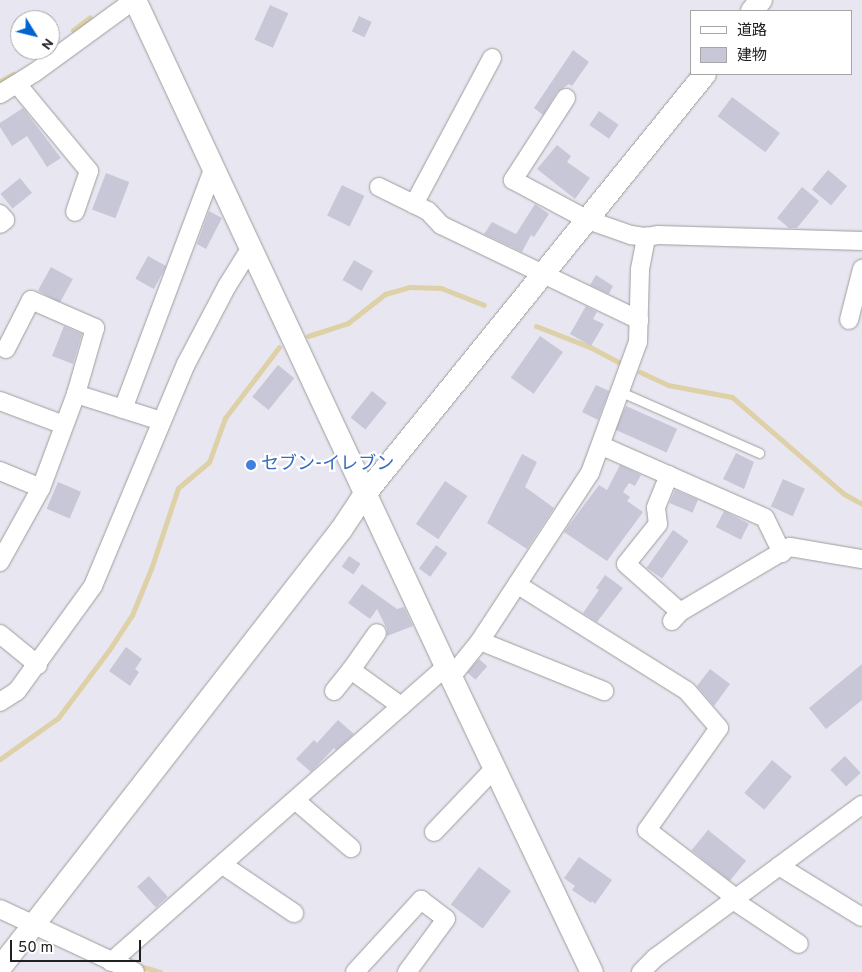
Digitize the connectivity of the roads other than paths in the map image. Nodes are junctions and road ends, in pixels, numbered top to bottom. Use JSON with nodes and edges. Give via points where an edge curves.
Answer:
{"nodes":[{"id":1,"x":134,"y":0,"type":"edge"},
{"id":2,"x":761,"y":0,"type":"edge"},
{"id":3,"x":753,"y":10,"type":"edge"},
{"id":4,"x":492,"y":58,"type":"dead end"},
{"id":5,"x":704,"y":75,"type":"edge"},
{"id":6,"x":17,"y":84,"type":"junction"},
{"id":7,"x":0,"y":94,"type":"edge"},
{"id":8,"x":566,"y":98,"type":"dead end"},
{"id":9,"x":214,"y":170,"type":"junction"},
{"id":10,"x":380,"y":187,"type":"dead end"},
{"id":11,"x":414,"y":204,"type":"junction"},
{"id":12,"x":75,"y":212,"type":"dead end"},
{"id":13,"x":0,"y":214,"type":"edge"},
{"id":14,"x":588,"y":220,"type":"junction"},
{"id":15,"x":0,"y":224,"type":"edge"},
{"id":16,"x":646,"y":237,"type":"junction"},
{"id":17,"x":861,"y":240,"type":"edge"},
{"id":18,"x":250,"y":249,"type":"junction"},
{"id":19,"x":862,"y":269,"type":"edge"},
{"id":20,"x":542,"y":275,"type":"junction"},
{"id":21,"x":639,"y":320,"type":"junction"},
{"id":22,"x":849,"y":320,"type":"dead end"},
{"id":23,"x":6,"y":349,"type":"dead end"},
{"id":24,"x":621,"y":392,"type":"junction"},
{"id":25,"x":76,"y":394,"type":"junction"},
{"id":26,"x":0,"y":401,"type":"edge"},
{"id":27,"x":123,"y":409,"type":"junction"},
{"id":28,"x":162,"y":421,"type":"junction"},
{"id":29,"x":64,"y":425,"type":"junction"},
{"id":30,"x":602,"y":446,"type":"junction"},
{"id":31,"x":759,"y":453,"type":"dead end"},
{"id":32,"x":0,"y":471,"type":"edge"},
{"id":33,"x":669,"y":475,"type":"junction"},
{"id":34,"x":41,"y":488,"type":"junction"},
{"id":35,"x":366,"y":494,"type":"junction"},
{"id":36,"x":782,"y":553,"type":"junction"},
{"id":37,"x":862,"y":559,"type":"edge"},
{"id":38,"x":0,"y":562,"type":"edge"},
{"id":39,"x":518,"y":585,"type":"junction"},
{"id":40,"x":377,"y":633,"type":"dead end"},
{"id":41,"x":0,"y":634,"type":"edge"},
{"id":42,"x":480,"y":642,"type":"junction"},
{"id":43,"x":38,"y":665,"type":"junction"},
{"id":44,"x":351,"y":670,"type":"junction"},
{"id":45,"x":448,"y":672,"type":"junction"},
{"id":46,"x":334,"y":691,"type":"dead end"},
{"id":47,"x":604,"y":691,"type":"dead end"},
{"id":48,"x":0,"y":702,"type":"edge"},
{"id":49,"x":402,"y":706,"type":"junction"},
{"id":50,"x":494,"y":769,"type":"junction"},
{"id":51,"x":295,"y":800,"type":"junction"},
{"id":52,"x":862,"y":805,"type":"edge"},
{"id":53,"x":434,"y":832,"type":"dead end"},
{"id":54,"x":350,"y":848,"type":"dead end"},
{"id":55,"x":223,"y":865,"type":"junction"},
{"id":56,"x":779,"y":866,"type":"junction"},
{"id":57,"x":735,"y":899,"type":"junction"},
{"id":58,"x":0,"y":909,"type":"edge"},
{"id":59,"x":294,"y":913,"type":"dead end"},
{"id":60,"x":862,"y":918,"type":"edge"},
{"id":61,"x":35,"y":924,"type":"junction"},
{"id":62,"x":799,"y":944,"type":"dead end"},
{"id":63,"x":111,"y":962,"type":"junction"},
{"id":64,"x":0,"y":968,"type":"edge"},
{"id":65,"x":135,"y":972,"type":"edge"},
{"id":66,"x":355,"y":972,"type":"edge"},
{"id":67,"x":407,"y":972,"type":"edge"},
{"id":68,"x":592,"y":972,"type":"edge"},
{"id":69,"x":641,"y":972,"type":"edge"}],
"edges":[{"from":1,"to":6,"type":"street"},
{"from":1,"to":9,"type":"street"},
{"from":2,"to":3,"type":"street"},
{"from":4,"to":11,"type":"street"},
{"from":5,"to":14,"type":"street"},
{"from":6,"to":7,"type":"street"},
{"from":6,"to":12,"type":"street","via":[[89,172]]},
{"from":8,"to":14,"type":"street","via":[[513,180]]},
{"from":9,"to":18,"type":"street"},
{"from":9,"to":27,"type":"street"},
{"from":10,"to":11,"type":"street"},
{"from":11,"to":20,"type":"street","via":[[428,211],[442,225]]},
{"from":13,"to":15,"type":"street","via":[[5,220]]},
{"from":14,"to":16,"type":"street"},
{"from":14,"to":20,"type":"street"},
{"from":16,"to":17,"type":"street"},
{"from":16,"to":21,"type":"street","via":[[640,269]]},
{"from":18,"to":28,"type":"street","via":[[186,364]]},
{"from":18,"to":35,"type":"street"},
{"from":19,"to":22,"type":"street"},
{"from":20,"to":21,"type":"street"},
{"from":20,"to":35,"type":"street"},
{"from":21,"to":24,"type":"street","via":[[638,342]]},
{"from":23,"to":25,"type":"street","via":[[31,300],[95,328]]},
{"from":24,"to":30,"type":"street"},
{"from":24,"to":31,"type":"lane"},
{"from":25,"to":27,"type":"street"},
{"from":25,"to":29,"type":"street"},
{"from":26,"to":29,"type":"street"},
{"from":27,"to":28,"type":"street"},
{"from":28,"to":43,"type":"street","via":[[93,586]]},
{"from":29,"to":34,"type":"street"},
{"from":30,"to":33,"type":"street"},
{"from":30,"to":39,"type":"street","via":[[590,473]]},
{"from":32,"to":34,"type":"street"},
{"from":33,"to":36,"type":"street","via":[[765,518]]},
{"from":33,"to":36,"type":"street","via":[[656,508],[658,524],[626,564],[676,617]]},
{"from":34,"to":38,"type":"street"},
{"from":35,"to":45,"type":"street"},
{"from":35,"to":61,"type":"street"},
{"from":36,"to":37,"type":"street","via":[[790,548]]},
{"from":39,"to":42,"type":"street"},
{"from":39,"to":57,"type":"street","via":[[687,692],[719,728],[648,830]]},
{"from":40,"to":44,"type":"street"},
{"from":41,"to":43,"type":"street"},
{"from":42,"to":45,"type":"street"},
{"from":42,"to":47,"type":"street"},
{"from":43,"to":48,"type":"street","via":[[17,691]]},
{"from":44,"to":46,"type":"street"},
{"from":44,"to":49,"type":"street"},
{"from":45,"to":49,"type":"street"},
{"from":45,"to":50,"type":"street"},
{"from":49,"to":51,"type":"street"},
{"from":50,"to":53,"type":"street"},
{"from":50,"to":68,"type":"street"},
{"from":51,"to":54,"type":"street"},
{"from":51,"to":55,"type":"street"},
{"from":52,"to":56,"type":"street"},
{"from":55,"to":59,"type":"street"},
{"from":55,"to":63,"type":"street"},
{"from":56,"to":57,"type":"street"},
{"from":56,"to":60,"type":"street"},
{"from":57,"to":62,"type":"street"},
{"from":57,"to":69,"type":"street"},
{"from":58,"to":61,"type":"street"},
{"from":61,"to":63,"type":"street"},
{"from":61,"to":64,"type":"street"},
{"from":63,"to":65,"type":"street"},
{"from":66,"to":67,"type":"street","via":[[421,900],[446,919]]}]}
